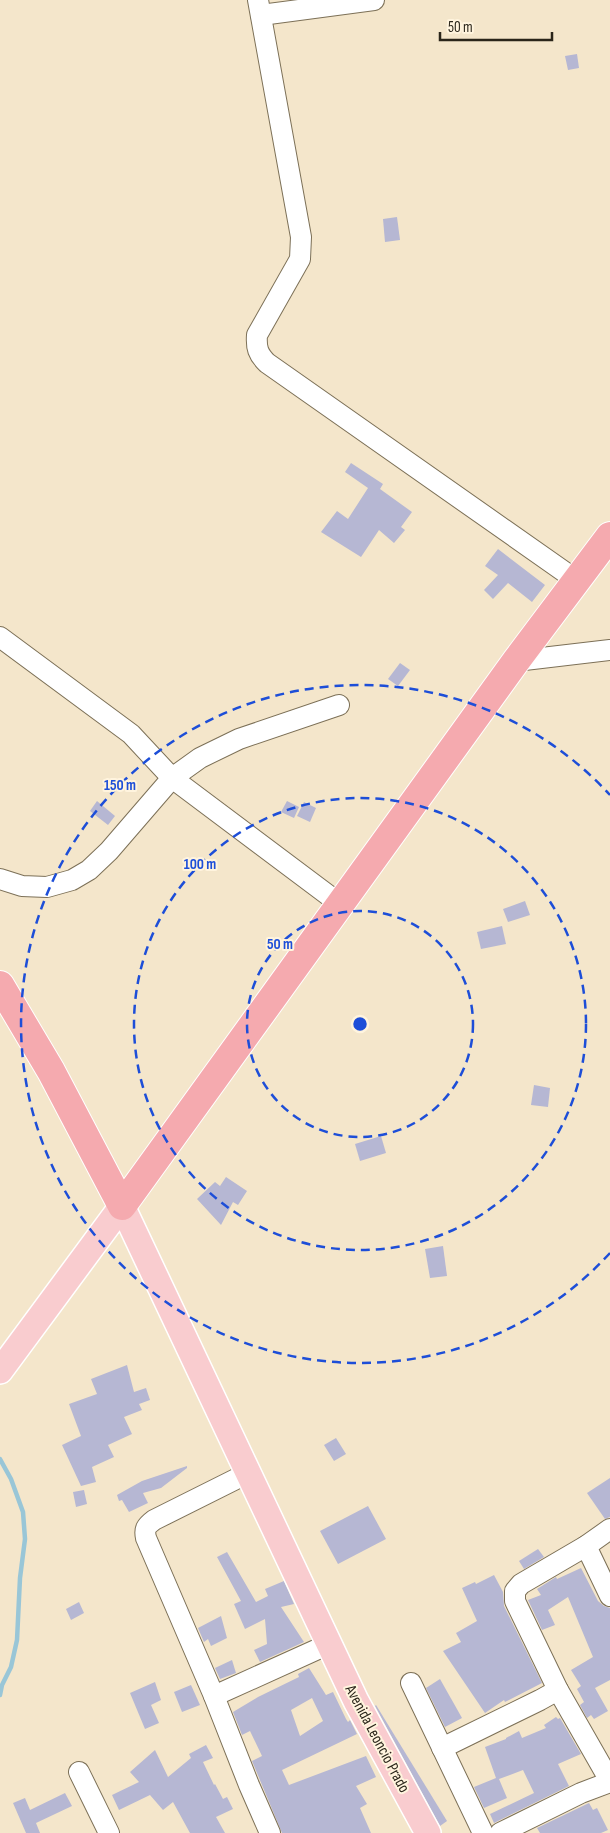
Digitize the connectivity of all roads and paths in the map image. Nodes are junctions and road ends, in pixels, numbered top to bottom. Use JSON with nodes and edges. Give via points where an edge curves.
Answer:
{"nodes":[{"id":1,"x":374,"y":0,"type":"edge"},
{"id":2,"x":260,"y":8,"type":"edge"},
{"id":3,"x":610,"y":536,"type":"edge"},
{"id":4,"x":576,"y":580,"type":"junction"},
{"id":5,"x":0,"y":638,"type":"edge"},
{"id":6,"x":610,"y":650,"type":"edge"},
{"id":7,"x":516,"y":661,"type":"junction"},
{"id":8,"x":340,"y":706,"type":"dead end"},
{"id":9,"x":172,"y":778,"type":"junction"},
{"id":10,"x":0,"y":879,"type":"edge"},
{"id":11,"x":340,"y":904,"type":"junction"},
{"id":12,"x":0,"y":985,"type":"edge"},
{"id":13,"x":122,"y":1206,"type":"junction"},
{"id":14,"x":0,"y":1371,"type":"edge"},
{"id":15,"x":248,"y":1473,"type":"junction"},
{"id":16,"x":610,"y":1529,"type":"edge"},
{"id":17,"x":586,"y":1546,"type":"junction"},
{"id":18,"x":610,"y":1596,"type":"edge"},
{"id":19,"x":329,"y":1644,"type":"junction"},
{"id":20,"x":411,"y":1683,"type":"dead end"},
{"id":21,"x":558,"y":1690,"type":"junction"},
{"id":22,"x":214,"y":1696,"type":"junction"},
{"id":23,"x":442,"y":1748,"type":"junction"},
{"id":24,"x":79,"y":1772,"type":"dead end"},
{"id":25,"x":610,"y":1782,"type":"edge"},
{"id":26,"x":109,"y":1833,"type":"edge"},
{"id":27,"x":270,"y":1833,"type":"edge"},
{"id":28,"x":428,"y":1833,"type":"edge"},
{"id":29,"x":484,"y":1833,"type":"edge"},
{"id":30,"x":500,"y":1833,"type":"edge"}],
"edges":[{"from":1,"to":2,"type":"street"},
{"from":2,"to":4,"type":"street","via":[[302,250],[257,335],[259,355]]},
{"from":3,"to":4,"type":"highway"},
{"from":4,"to":7,"type":"highway"},
{"from":5,"to":9,"type":"street","via":[[132,734]]},
{"from":6,"to":7,"type":"street"},
{"from":7,"to":11,"type":"highway"},
{"from":8,"to":9,"type":"street","via":[[239,739],[200,758]]},
{"from":9,"to":10,"type":"street","via":[[109,851],[89,870],[72,880],[47,886],[22,886]]},
{"from":9,"to":11,"type":"street"},
{"from":11,"to":13,"type":"highway"},
{"from":12,"to":13,"type":"highway","via":[[51,1071]]},
{"from":13,"to":14,"type":"main road"},
{"from":13,"to":15,"type":"main road","name":"Avenida Leoncio Prado"},
{"from":15,"to":19,"type":"main road","name":"Avenida Leoncio Prado"},
{"from":15,"to":22,"type":"street","via":[[154,1520],[146,1525],[145,1530]]},
{"from":16,"to":17,"type":"street"},
{"from":17,"to":18,"type":"street"},
{"from":17,"to":21,"type":"street","via":[[521,1584],[515,1591],[515,1601]]},
{"from":19,"to":22,"type":"street"},
{"from":19,"to":28,"type":"main road","name":"Avenida Leoncio Prado","via":[[356,1701]]},
{"from":20,"to":23,"type":"street"},
{"from":21,"to":23,"type":"street"},
{"from":21,"to":25,"type":"street"},
{"from":22,"to":27,"type":"street"},
{"from":23,"to":29,"type":"street"},
{"from":24,"to":26,"type":"street"},
{"from":25,"to":30,"type":"street"}]}
